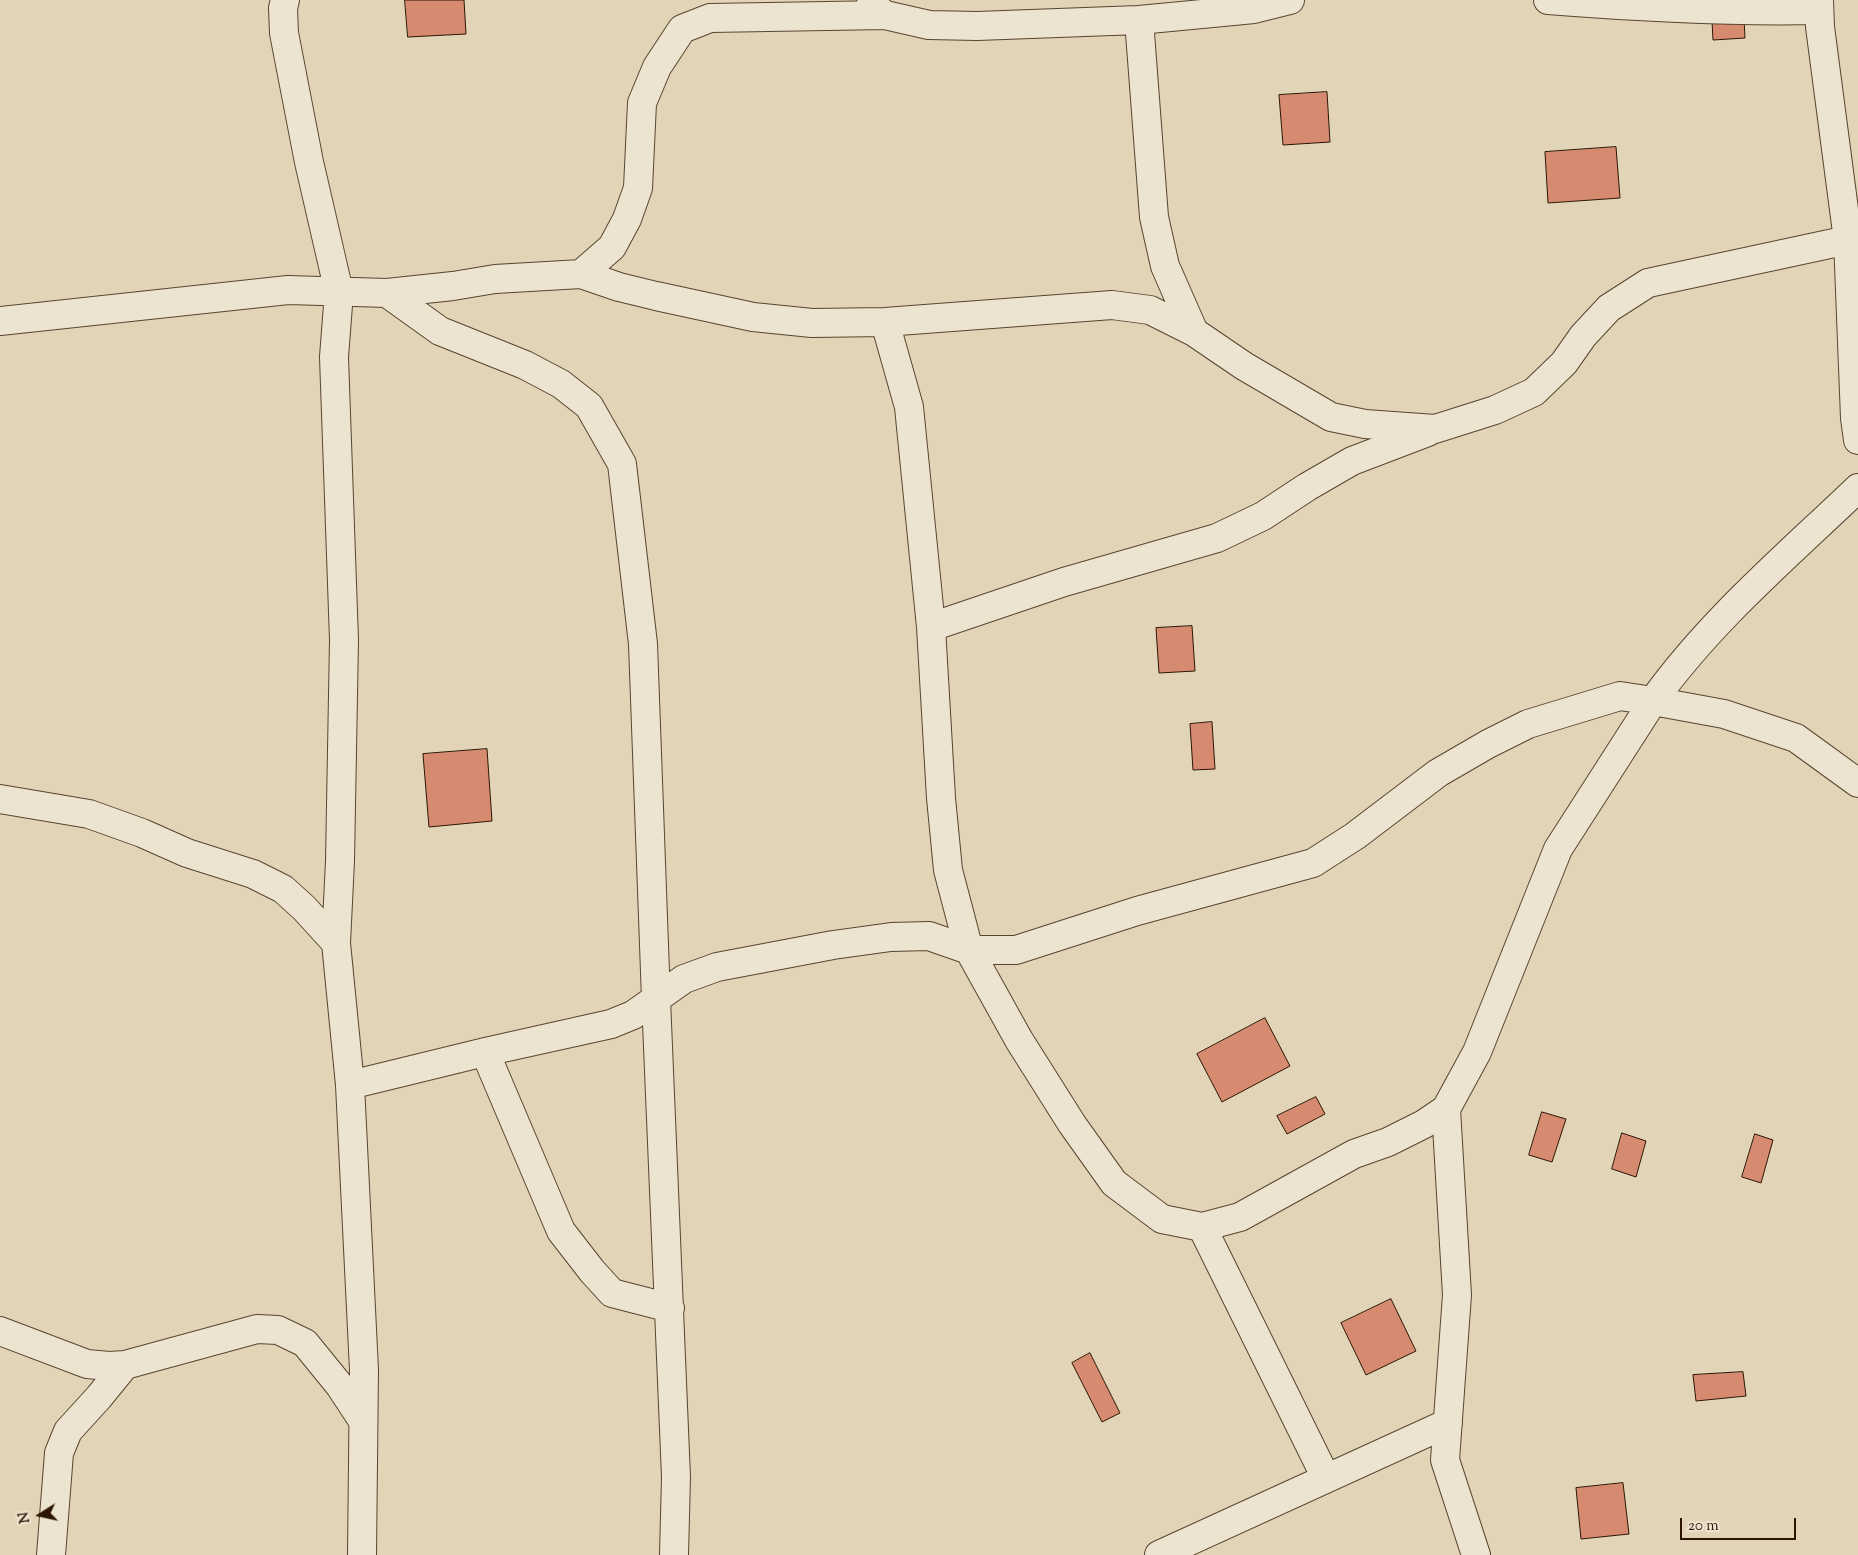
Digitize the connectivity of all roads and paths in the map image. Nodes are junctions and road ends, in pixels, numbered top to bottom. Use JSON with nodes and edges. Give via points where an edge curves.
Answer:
{"nodes":[{"id":1,"x":285,"y":0,"type":"edge"},
{"id":2,"x":1290,"y":0,"type":"edge"},
{"id":3,"x":1548,"y":0,"type":"edge"},
{"id":4,"x":1819,"y":5,"type":"edge"},
{"id":5,"x":876,"y":8,"type":"edge"},
{"id":6,"x":1139,"y":20,"type":"junction"},
{"id":7,"x":1848,"y":240,"type":"junction"},
{"id":8,"x":581,"y":274,"type":"junction"},
{"id":9,"x":339,"y":292,"type":"junction"},
{"id":10,"x":387,"y":293,"type":"junction"},
{"id":11,"x":0,"y":321,"type":"edge"},
{"id":12,"x":885,"y":322,"type":"junction"},
{"id":13,"x":1194,"y":332,"type":"junction"},
{"id":14,"x":1435,"y":429,"type":"junction"},
{"id":15,"x":1858,"y":440,"type":"edge"},
{"id":16,"x":1858,"y":488,"type":"edge"},
{"id":17,"x":931,"y":627,"type":"junction"},
{"id":18,"x":1653,"y":701,"type":"junction"},
{"id":19,"x":1858,"y":783,"type":"edge"},
{"id":20,"x":0,"y":799,"type":"edge"},
{"id":21,"x":336,"y":942,"type":"junction"},
{"id":22,"x":970,"y":950,"type":"junction"},
{"id":23,"x":656,"y":998,"type":"junction"},
{"id":24,"x":485,"y":1052,"type":"junction"},
{"id":25,"x":350,"y":1085,"type":"junction"},
{"id":26,"x":1446,"y":1109,"type":"junction"},
{"id":27,"x":1202,"y":1226,"type":"junction"},
{"id":28,"x":670,"y":1308,"type":"junction"},
{"id":29,"x":0,"y":1331,"type":"edge"},
{"id":30,"x":126,"y":1365,"type":"junction"},
{"id":31,"x":363,"y":1421,"type":"junction"},
{"id":32,"x":1448,"y":1423,"type":"junction"},
{"id":33,"x":1326,"y":1478,"type":"junction"},
{"id":34,"x":51,"y":1555,"type":"edge"},
{"id":35,"x":362,"y":1555,"type":"edge"},
{"id":36,"x":674,"y":1555,"type":"edge"},
{"id":37,"x":1159,"y":1555,"type":"edge"},
{"id":38,"x":1476,"y":1555,"type":"edge"}],
"edges":[{"from":1,"to":9,"type":"street","via":[[284,32]]},
{"from":2,"to":6,"type":"street","via":[[1254,9]]},
{"from":3,"to":4,"type":"street","via":[[1619,6],[1789,11]]},
{"from":4,"to":7,"type":"street"},
{"from":5,"to":6,"type":"street","via":[[929,25]]},
{"from":5,"to":8,"type":"street","via":[[710,18],[682,29],[657,67],[642,104],[638,188],[627,219],[612,247]]},
{"from":6,"to":13,"type":"street","via":[[1154,217],[1165,266]]},
{"from":7,"to":14,"type":"street","via":[[1648,283],[1609,308],[1583,336],[1564,364],[1534,392],[1495,410]]},
{"from":7,"to":15,"type":"street","via":[[1854,418]]},
{"from":8,"to":10,"type":"street","via":[[495,279]]},
{"from":8,"to":12,"type":"street","via":[[619,287],[753,317],[812,323]]},
{"from":9,"to":10,"type":"street"},
{"from":9,"to":11,"type":"street","via":[[288,290]]},
{"from":9,"to":21,"type":"street","via":[[334,358],[344,640]]},
{"from":10,"to":23,"type":"street","via":[[440,331],[525,365],[560,384],[588,406],[622,464],[644,644]]},
{"from":12,"to":13,"type":"street","via":[[1112,305],[1150,310]]},
{"from":12,"to":17,"type":"street","via":[[909,408]]},
{"from":13,"to":14,"type":"street","via":[[1244,366],[1331,417],[1365,424]]},
{"from":14,"to":17,"type":"street","via":[[1352,461],[1263,516],[1217,538],[1064,582]]},
{"from":16,"to":18,"type":"street","via":[[1745,594],[1676,669]]},
{"from":17,"to":22,"type":"street","via":[[948,870]]},
{"from":18,"to":19,"type":"street","via":[[1724,714],[1796,738]]},
{"from":18,"to":22,"type":"street","via":[[1620,696],[1528,724],[1438,773],[1356,836],[1313,863],[1137,911],[1016,950]]},
{"from":18,"to":26,"type":"street","via":[[1558,849],[1477,1052]]},
{"from":20,"to":21,"type":"street","via":[[90,814],[187,853],[253,874],[283,889]]},
{"from":21,"to":25,"type":"street"},
{"from":22,"to":23,"type":"street","via":[[929,936],[891,937],[833,945],[716,967],[684,980]]},
{"from":22,"to":27,"type":"street","via":[[1024,1049],[1114,1183],[1162,1219]]},
{"from":23,"to":24,"type":"street","via":[[633,1015],[611,1024]]},
{"from":23,"to":28,"type":"street"},
{"from":24,"to":25,"type":"street"},
{"from":24,"to":28,"type":"street","via":[[560,1231],[612,1293]]},
{"from":25,"to":31,"type":"street","via":[[364,1370]]},
{"from":26,"to":27,"type":"street","via":[[1424,1124],[1354,1154],[1240,1217]]},
{"from":26,"to":32,"type":"street","via":[[1456,1295]]},
{"from":27,"to":33,"type":"street"},
{"from":28,"to":36,"type":"street","via":[[676,1477]]},
{"from":29,"to":30,"type":"street","via":[[87,1364]]},
{"from":30,"to":31,"type":"street","via":[[257,1329],[278,1330],[305,1343]]},
{"from":30,"to":34,"type":"street","via":[[68,1431],[58,1453]]},
{"from":31,"to":35,"type":"street"},
{"from":32,"to":33,"type":"street"},
{"from":32,"to":38,"type":"street","via":[[1445,1460]]},
{"from":33,"to":37,"type":"street"}]}
